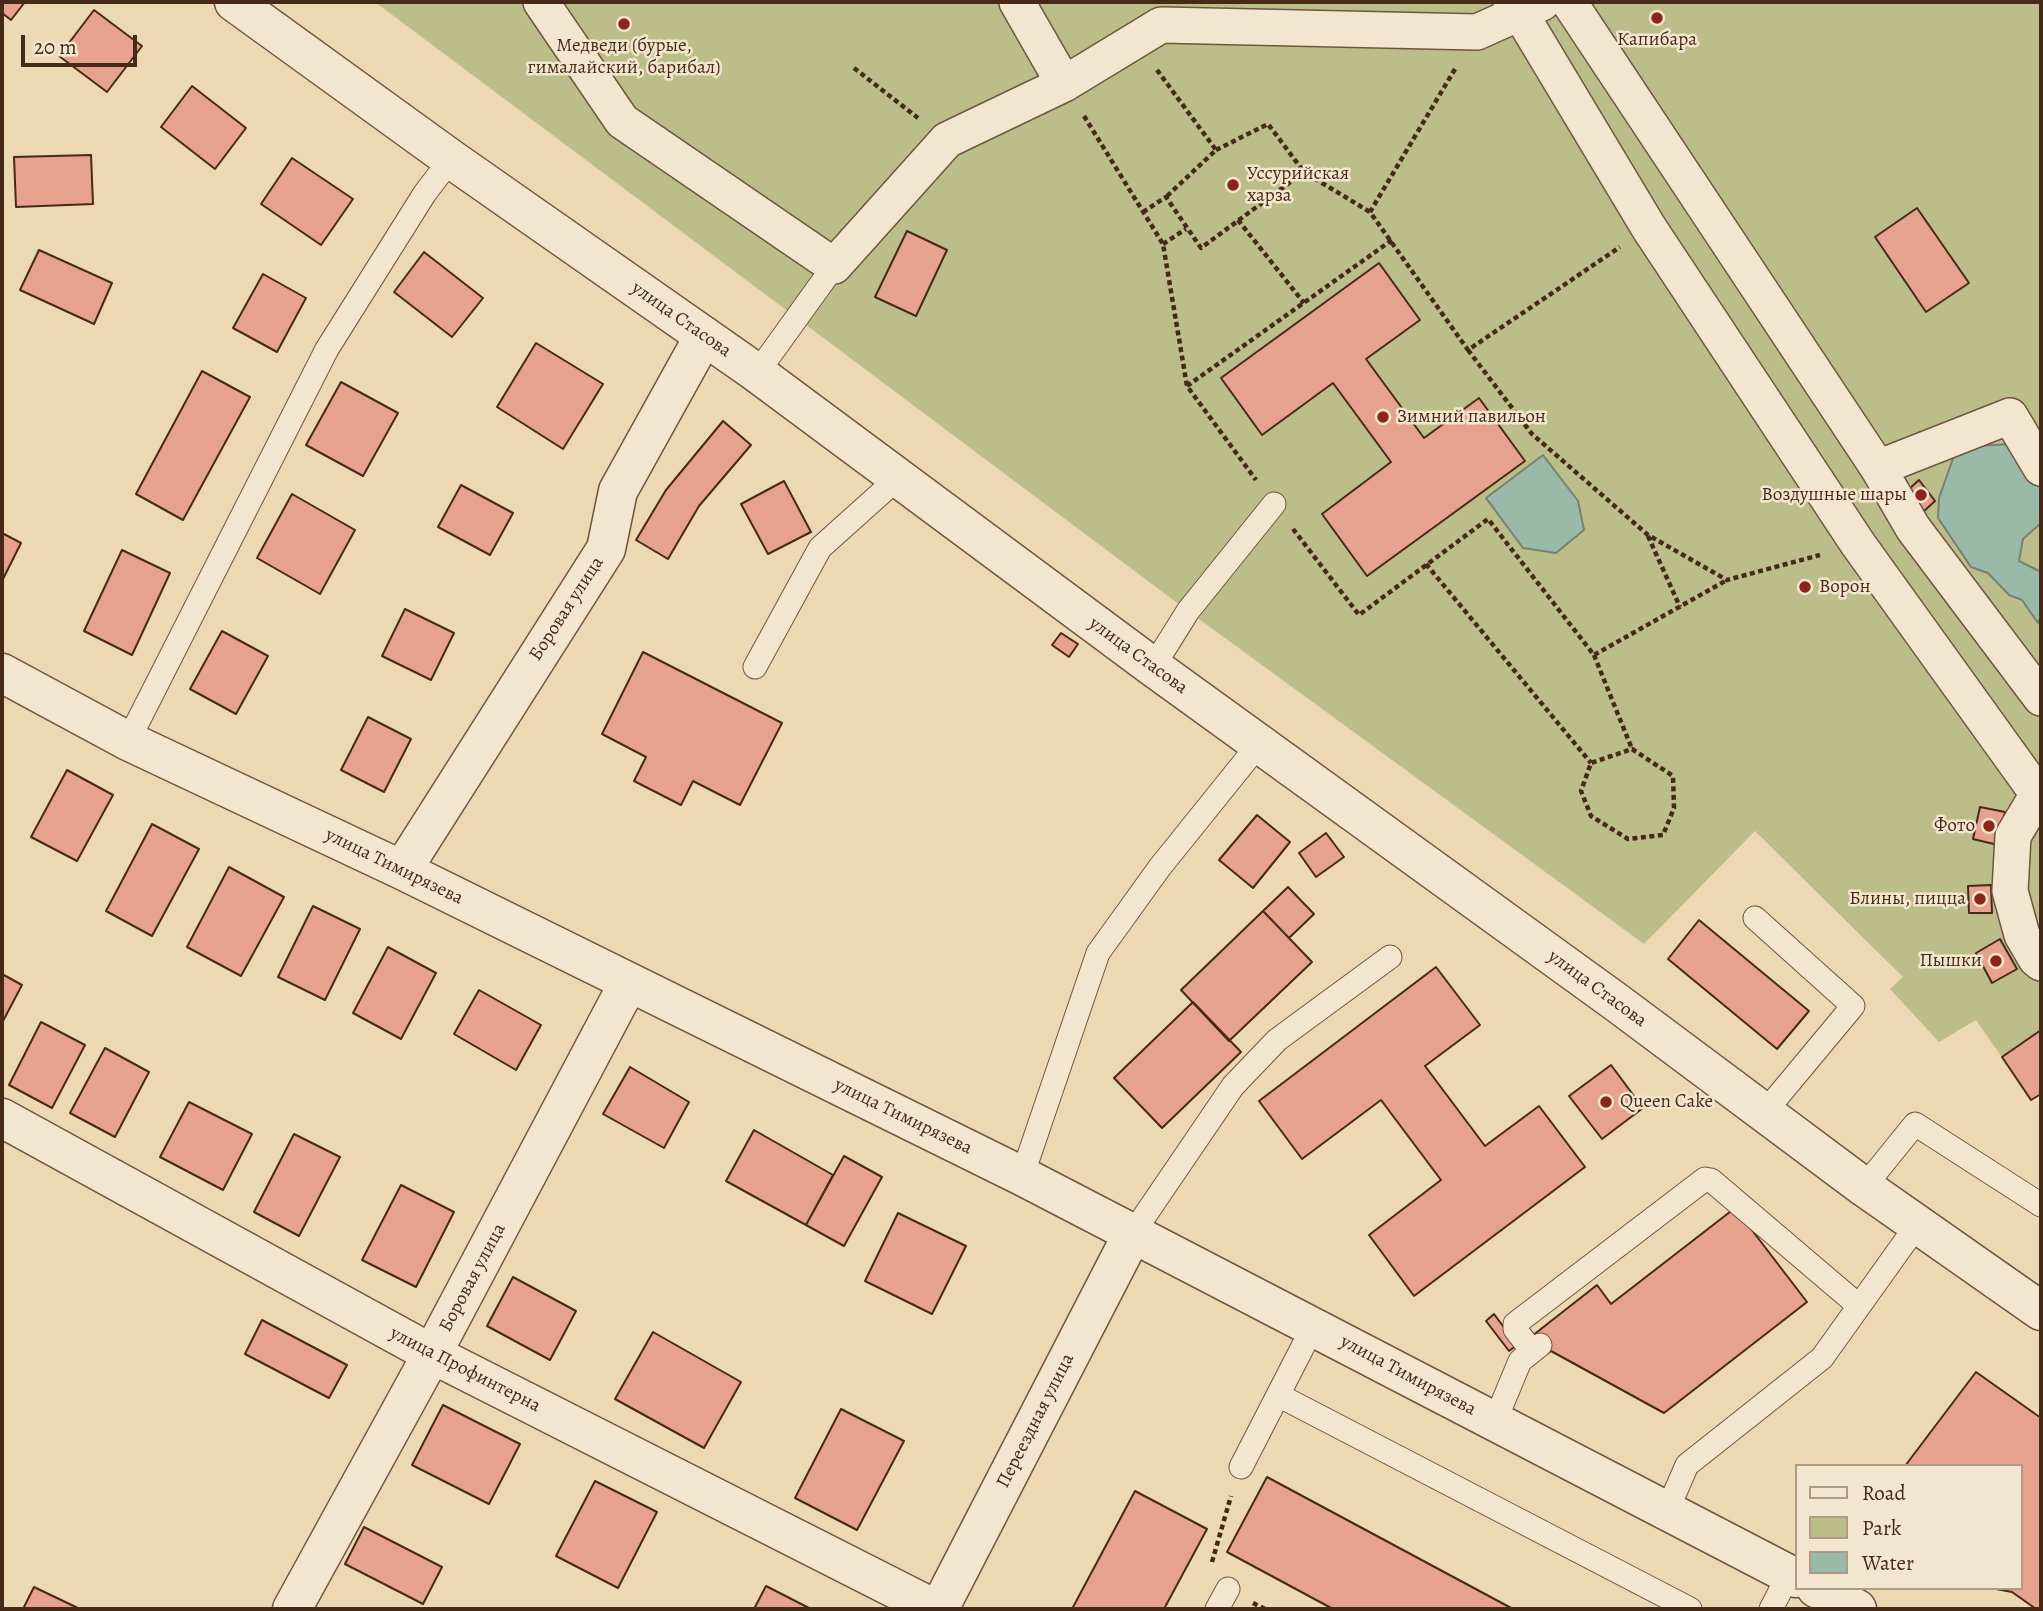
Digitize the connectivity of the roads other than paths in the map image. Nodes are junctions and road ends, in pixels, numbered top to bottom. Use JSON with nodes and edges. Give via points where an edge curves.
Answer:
{"nodes":[{"id":1,"x":234,"y":2,"type":"edge"},
{"id":2,"x":541,"y":2,"type":"edge"},
{"id":3,"x":1017,"y":2,"type":"edge"},
{"id":4,"x":1569,"y":2,"type":"edge"},
{"id":5,"x":1526,"y":5,"type":"edge"},
{"id":6,"x":1064,"y":84,"type":"junction"},
{"id":7,"x":451,"y":159,"type":"junction"},
{"id":8,"x":834,"y":266,"type":"junction"},
{"id":9,"x":704,"y":336,"type":"junction"},
{"id":10,"x":757,"y":373,"type":"junction"},
{"id":11,"x":1878,"y":468,"type":"junction"},
{"id":12,"x":2041,"y":468,"type":"edge"},
{"id":13,"x":898,"y":478,"type":"junction"},
{"id":14,"x":1274,"y":504,"type":"road end"},
{"id":15,"x":755,"y":667,"type":"dead end"},
{"id":16,"x":1153,"y":667,"type":"junction"},
{"id":17,"x":2,"y":673,"type":"edge"},
{"id":18,"x":2041,"y":698,"type":"edge"},
{"id":19,"x":128,"y":741,"type":"junction"},
{"id":20,"x":1259,"y":744,"type":"junction"},
{"id":21,"x":2039,"y":791,"type":"edge"},
{"id":22,"x":402,"y":870,"type":"junction"},
{"id":23,"x":1755,"y":918,"type":"dead end"},
{"id":24,"x":1390,"y":957,"type":"dead end"},
{"id":25,"x":2041,"y":963,"type":"edge"},
{"id":26,"x":629,"y":982,"type":"junction"},
{"id":27,"x":1764,"y":1113,"type":"junction"},
{"id":28,"x":2,"y":1118,"type":"edge"},
{"id":29,"x":1023,"y":1176,"type":"junction"},
{"id":30,"x":1864,"y":1187,"type":"junction"},
{"id":31,"x":2041,"y":1205,"type":"edge"},
{"id":32,"x":1917,"y":1225,"type":"junction"},
{"id":33,"x":1133,"y":1233,"type":"junction"},
{"id":34,"x":1859,"y":1306,"type":"junction"},
{"id":35,"x":2041,"y":1311,"type":"edge"},
{"id":36,"x":1313,"y":1326,"type":"junction"},
{"id":37,"x":432,"y":1354,"type":"junction"},
{"id":38,"x":1278,"y":1395,"type":"junction"},
{"id":39,"x":1495,"y":1421,"type":"junction"},
{"id":40,"x":1241,"y":1467,"type":"road end"},
{"id":41,"x":1667,"y":1511,"type":"junction"},
{"id":42,"x":1794,"y":1577,"type":"edge"},
{"id":43,"x":1794,"y":1586,"type":"edge"},
{"id":44,"x":1820,"y":1590,"type":"edge"},
{"id":45,"x":292,"y":1609,"type":"edge"},
{"id":46,"x":937,"y":1609,"type":"edge"},
{"id":47,"x":1690,"y":1609,"type":"edge"},
{"id":48,"x":1771,"y":1609,"type":"edge"},
{"id":49,"x":1857,"y":1609,"type":"edge"}],
"edges":[{"from":1,"to":7,"type":"street","name":"улица Стасова"},
{"from":2,"to":8,"type":"street","via":[[622,121]]},
{"from":3,"to":6,"type":"street"},
{"from":4,"to":11,"type":"street"},
{"from":5,"to":6,"type":"street","via":[[1477,32],[1161,25]]},
{"from":5,"to":21,"type":"street","via":[[1649,228],[1858,544]]},
{"from":6,"to":8,"type":"street","via":[[947,140]]},
{"from":7,"to":9,"type":"street","name":"улица Стасова"},
{"from":7,"to":19,"type":"lane","via":[[327,349]]},
{"from":8,"to":10,"type":"lane"},
{"from":9,"to":10,"type":"street","name":"улица Стасова"},
{"from":9,"to":22,"type":"street","name":"Боровая улица","via":[[618,491],[606,549]]},
{"from":10,"to":13,"type":"street","name":"улица Стасова"},
{"from":11,"to":12,"type":"street","via":[[2010,416]]},
{"from":11,"to":18,"type":"street","via":[[1913,528]]},
{"from":13,"to":15,"type":"lane","via":[[820,548]]},
{"from":13,"to":16,"type":"street","name":"улица Стасова"},
{"from":14,"to":16,"type":"lane","via":[[1188,611]]},
{"from":16,"to":20,"type":"street","name":"улица Стасова"},
{"from":17,"to":19,"type":"street","name":"улица Тимирязева"},
{"from":19,"to":22,"type":"street","name":"улица Тимирязева"},
{"from":20,"to":27,"type":"street","name":"улица Стасова"},
{"from":20,"to":29,"type":"lane","via":[[1160,866],[1098,953]]},
{"from":21,"to":25,"type":"street","via":[[2013,836],[2011,891],[2022,935]]},
{"from":22,"to":26,"type":"street","name":"улица Тимирязева"},
{"from":23,"to":27,"type":"lane","via":[[1853,1006]]},
{"from":24,"to":33,"type":"lane","via":[[1277,1040],[1233,1086]]},
{"from":26,"to":29,"type":"street","name":"улица Тимирязева"},
{"from":26,"to":37,"type":"street","name":"Боровая улица"},
{"from":27,"to":30,"type":"street","name":"улица Стасова"},
{"from":28,"to":37,"type":"street","name":"улица Профинтерна"},
{"from":29,"to":33,"type":"street","name":"улица Тимирязева"},
{"from":30,"to":31,"type":"lane","via":[[1915,1124]]},
{"from":30,"to":32,"type":"street","name":"улица Стасова"},
{"from":32,"to":34,"type":"lane"},
{"from":32,"to":35,"type":"street","name":"улица Стасова"},
{"from":33,"to":36,"type":"street","name":"улица Тимирязева"},
{"from":33,"to":46,"type":"street","name":"Переездная улица"},
{"from":34,"to":39,"type":"lane","via":[[1705,1179],[1515,1324],[1536,1348],[1518,1364]]},
{"from":34,"to":41,"type":"lane","via":[[1822,1358],[1687,1465]]},
{"from":36,"to":38,"type":"lane"},
{"from":36,"to":39,"type":"street","name":"улица Тимирязева"},
{"from":37,"to":45,"type":"street","name":"Боровая улица"},
{"from":37,"to":46,"type":"street","name":"улица Профинтерна"},
{"from":38,"to":40,"type":"lane"},
{"from":38,"to":47,"type":"lane"},
{"from":39,"to":41,"type":"street","name":"улица Тимирязева"},
{"from":41,"to":42,"type":"street","name":"улица Тимирязева"},
{"from":43,"to":48,"type":"lane"},
{"from":44,"to":49,"type":"street","name":"улица Тимирязева"}]}
